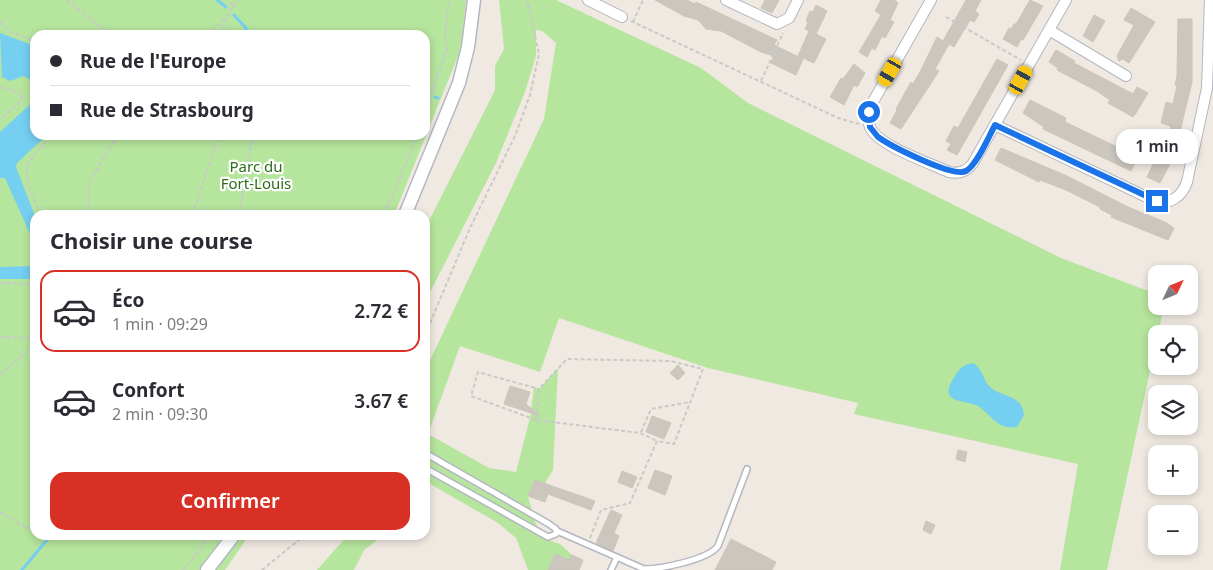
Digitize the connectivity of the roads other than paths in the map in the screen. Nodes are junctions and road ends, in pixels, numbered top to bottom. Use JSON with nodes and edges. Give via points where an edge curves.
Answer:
{"nodes":[{"id":1,"x":474,"y":0,"type":"edge"},
{"id":2,"x":588,"y":0,"type":"edge"},
{"id":3,"x":726,"y":0,"type":"edge"},
{"id":4,"x":798,"y":0,"type":"edge"},
{"id":5,"x":1066,"y":0,"type":"edge"},
{"id":6,"x":1210,"y":0,"type":"edge"},
{"id":7,"x":928,"y":1,"type":"edge"},
{"id":8,"x":622,"y":17,"type":"dead end"},
{"id":9,"x":1049,"y":30,"type":"junction"},
{"id":10,"x":1126,"y":76,"type":"dead end"},
{"id":11,"x":995,"y":125,"type":"junction"},
{"id":12,"x":407,"y":210,"type":"edge"},
{"id":13,"x":430,"y":456,"type":"edge"},
{"id":14,"x":747,"y":469,"type":"dead end"},
{"id":15,"x":430,"y":471,"type":"edge"},
{"id":16,"x":557,"y":532,"type":"junction"},
{"id":17,"x":230,"y":540,"type":"edge"},
{"id":18,"x":617,"y":557,"type":"junction"},
{"id":19,"x":207,"y":570,"type":"edge"},
{"id":20,"x":611,"y":570,"type":"edge"}],
"edges":[{"from":1,"to":12,"type":"street","via":[[462,74]]},
{"from":2,"to":8,"type":"street"},
{"from":3,"to":4,"type":"street","via":[[774,23],[784,23]]},
{"from":5,"to":9,"type":"street"},
{"from":6,"to":11,"type":"street","via":[[1207,88],[1187,182],[1181,194],[1171,200],[1153,200]]},
{"from":7,"to":11,"type":"street","via":[[870,107],[870,127],[882,140],[949,172],[965,171],[973,164]]},
{"from":9,"to":10,"type":"street"},
{"from":9,"to":11,"type":"street"},
{"from":13,"to":16,"type":"lane","via":[[549,524]]},
{"from":14,"to":18,"type":"lane","via":[[713,552],[659,569],[644,569]]},
{"from":15,"to":16,"type":"lane","via":[[548,537],[555,536]]},
{"from":16,"to":18,"type":"lane"},
{"from":17,"to":19,"type":"street"},
{"from":18,"to":20,"type":"lane"}]}
